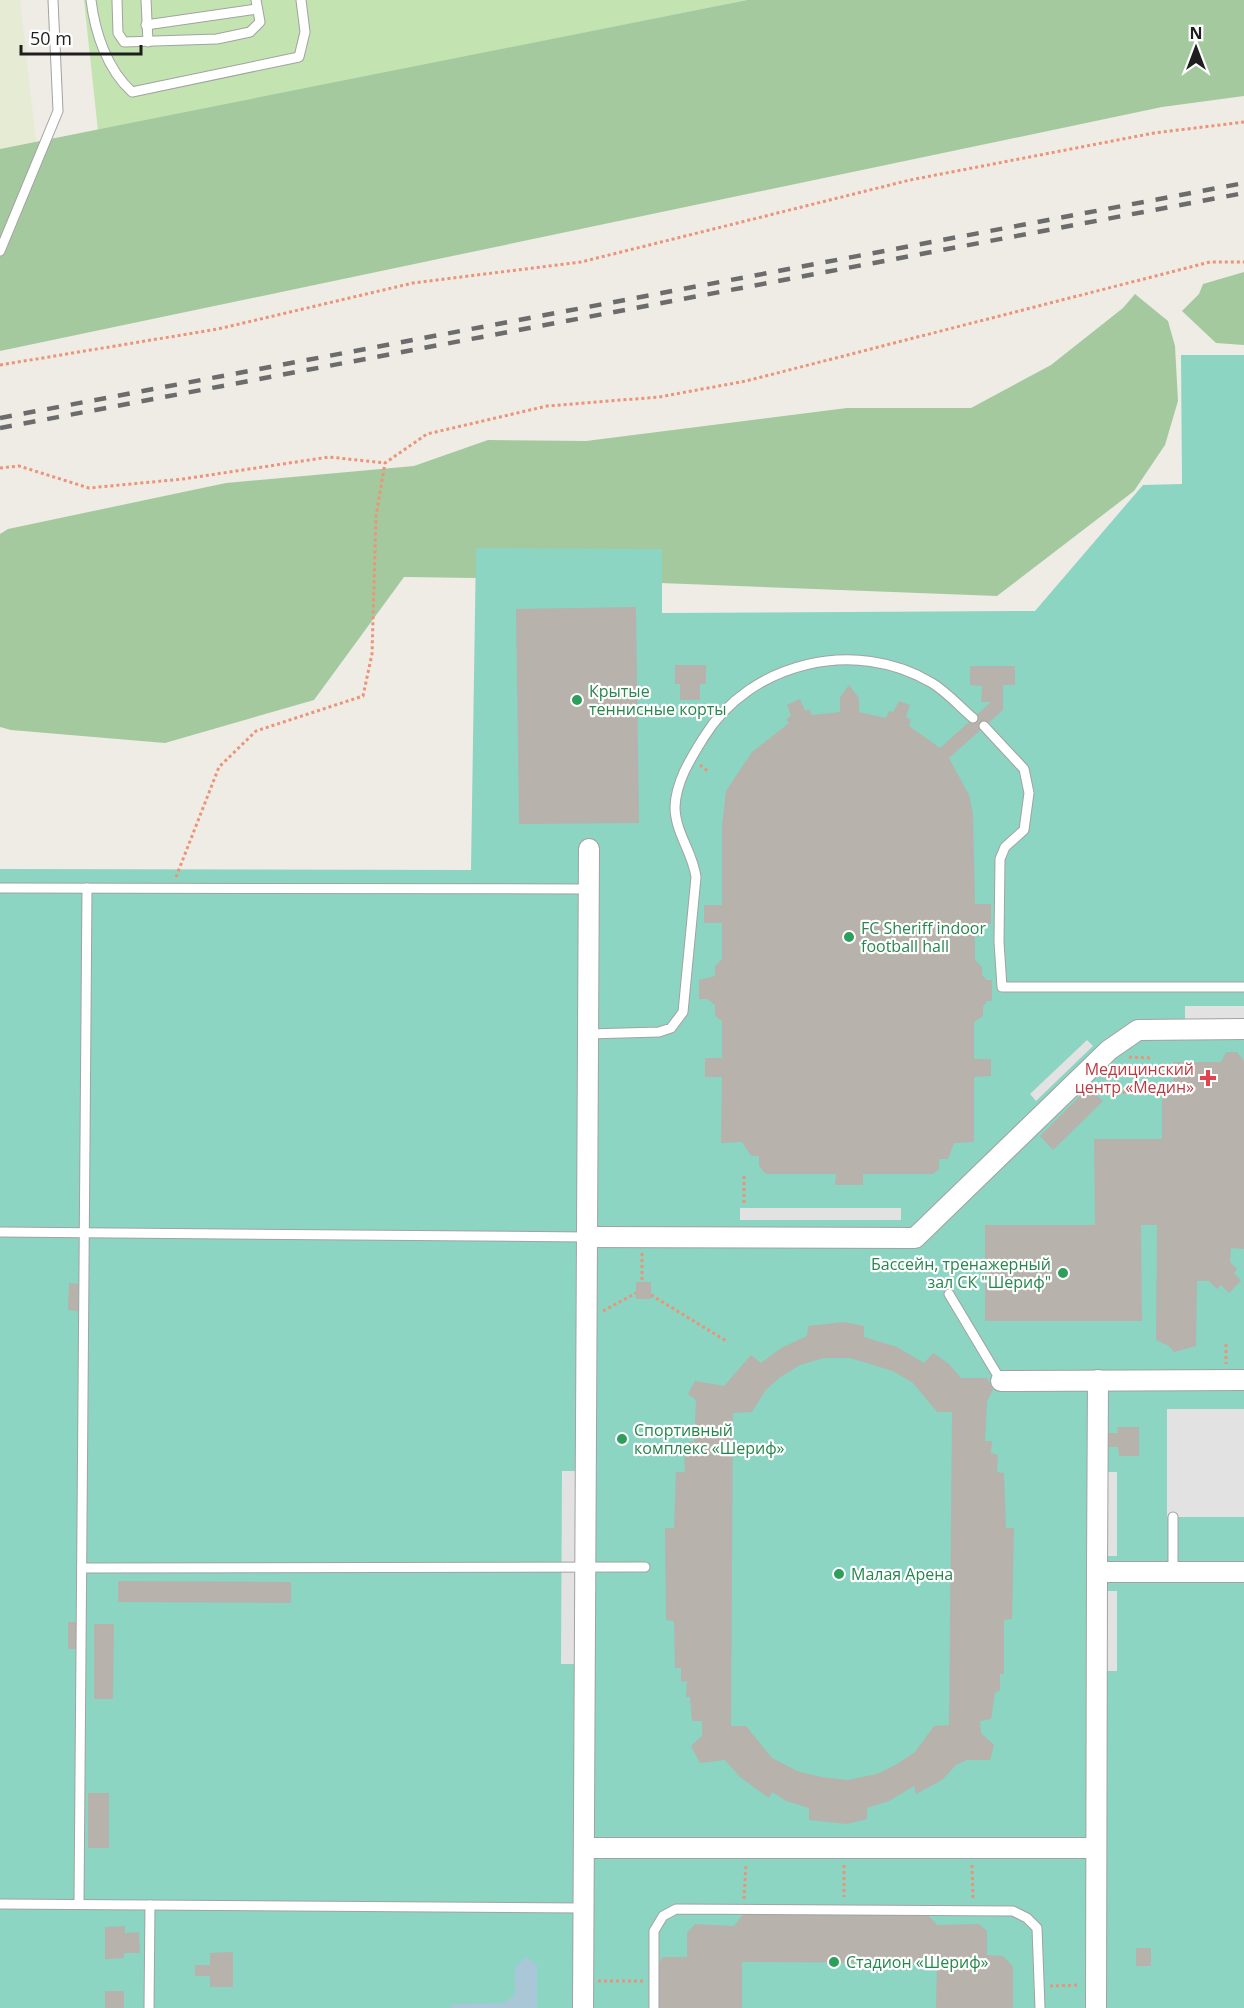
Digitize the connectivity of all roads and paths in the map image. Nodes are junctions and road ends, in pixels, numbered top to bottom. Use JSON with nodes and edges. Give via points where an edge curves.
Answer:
{"nodes":[{"id":1,"x":53,"y":0,"type":"edge"},
{"id":2,"x":91,"y":0,"type":"edge"},
{"id":3,"x":117,"y":0,"type":"edge"},
{"id":4,"x":146,"y":0,"type":"edge"},
{"id":5,"x":301,"y":0,"type":"edge"},
{"id":6,"x":257,"y":5,"type":"edge"},
{"id":7,"x":146,"y":25,"type":"junction"},
{"id":8,"x":148,"y":42,"type":"junction"},
{"id":9,"x":1244,"y":122,"type":"edge"},
{"id":10,"x":0,"y":252,"type":"edge"},
{"id":11,"x":1244,"y":262,"type":"edge"},
{"id":12,"x":0,"y":364,"type":"edge"},
{"id":13,"x":385,"y":463,"type":"junction"},
{"id":14,"x":0,"y":468,"type":"edge"},
{"id":15,"x":973,"y":718,"type":"dead end"},
{"id":16,"x":984,"y":726,"type":"dead end"},
{"id":17,"x":699,"y":764,"type":"dead end"},
{"id":18,"x":709,"y":772,"type":"dead end"},
{"id":19,"x":589,"y":849,"type":"dead end"},
{"id":20,"x":0,"y":888,"type":"edge"},
{"id":21,"x":87,"y":888,"type":"junction"},
{"id":22,"x":171,"y":888,"type":"junction"},
{"id":23,"x":589,"y":889,"type":"junction"},
{"id":24,"x":1244,"y":987,"type":"edge"},
{"id":25,"x":1244,"y":1029,"type":"edge"},
{"id":26,"x":588,"y":1034,"type":"junction"},
{"id":27,"x":1124,"y":1057,"type":"dead end"},
{"id":28,"x":1151,"y":1058,"type":"dead end"},
{"id":29,"x":1124,"y":1092,"type":"dead end"},
{"id":30,"x":1151,"y":1092,"type":"dead end"},
{"id":31,"x":744,"y":1176,"type":"dead end"},
{"id":32,"x":744,"y":1206,"type":"dead end"},
{"id":33,"x":0,"y":1232,"type":"edge"},
{"id":34,"x":84,"y":1233,"type":"junction"},
{"id":35,"x":587,"y":1237,"type":"junction"},
{"id":36,"x":642,"y":1237,"type":"junction"},
{"id":37,"x":642,"y":1282,"type":"dead end"},
{"id":38,"x":636,"y":1293,"type":"dead end"},
{"id":39,"x":949,"y":1294,"type":"dead end"},
{"id":40,"x":651,"y":1295,"type":"dead end"},
{"id":41,"x":587,"y":1320,"type":"junction"},
{"id":42,"x":728,"y":1342,"type":"dead end"},
{"id":43,"x":1226,"y":1344,"type":"dead end"},
{"id":44,"x":1226,"y":1369,"type":"dead end"},
{"id":45,"x":1098,"y":1380,"type":"junction"},
{"id":46,"x":1244,"y":1380,"type":"edge"},
{"id":47,"x":1001,"y":1381,"type":"joint"},
{"id":48,"x":1173,"y":1517,"type":"dead end"},
{"id":49,"x":585,"y":1567,"type":"junction"},
{"id":50,"x":645,"y":1567,"type":"dead end"},
{"id":51,"x":82,"y":1568,"type":"junction"},
{"id":52,"x":1097,"y":1572,"type":"junction"},
{"id":53,"x":1173,"y":1572,"type":"junction"},
{"id":54,"x":1244,"y":1572,"type":"edge"},
{"id":55,"x":746,"y":1847,"type":"junction"},
{"id":56,"x":584,"y":1848,"type":"junction"},
{"id":57,"x":844,"y":1848,"type":"junction"},
{"id":58,"x":971,"y":1848,"type":"junction"},
{"id":59,"x":1096,"y":1848,"type":"junction"},
{"id":60,"x":0,"y":1904,"type":"edge"},
{"id":61,"x":79,"y":1904,"type":"junction"},
{"id":62,"x":150,"y":1905,"type":"junction"},
{"id":63,"x":583,"y":1908,"type":"junction"},
{"id":64,"x":744,"y":1909,"type":"junction"},
{"id":65,"x":844,"y":1909,"type":"junction"},
{"id":66,"x":973,"y":1910,"type":"junction"},
{"id":67,"x":583,"y":1981,"type":"junction"},
{"id":68,"x":654,"y":1981,"type":"junction"},
{"id":69,"x":1096,"y":1985,"type":"junction"},
{"id":70,"x":1039,"y":1986,"type":"junction"},
{"id":71,"x":149,"y":2008,"type":"edge"},
{"id":72,"x":583,"y":2008,"type":"edge"},
{"id":73,"x":654,"y":2008,"type":"edge"},
{"id":74,"x":1040,"y":2008,"type":"edge"},
{"id":75,"x":1096,"y":2008,"type":"edge"}],
"edges":[{"from":1,"to":10,"type":"lane","via":[[58,111]]},
{"from":2,"to":5,"type":"lane","via":[[94,28],[119,80],[132,92],[299,57],[305,32]]},
{"from":3,"to":8,"type":"lane","via":[[118,33],[124,42]]},
{"from":4,"to":7,"type":"lane"},
{"from":6,"to":7,"type":"lane"},
{"from":6,"to":8,"type":"lane","via":[[260,22],[250,32],[217,39]]},
{"from":7,"to":8,"type":"lane"},
{"from":9,"to":12,"type":"path","via":[[1154,133],[910,180],[581,262],[413,283],[218,329]]},
{"from":11,"to":13,"type":"path","via":[[1210,262],[746,381],[659,397],[547,406],[460,426],[427,434]]},
{"from":13,"to":14,"type":"path","via":[[329,458],[89,488],[19,466]]},
{"from":13,"to":22,"type":"path","via":[[376,516],[372,654],[363,696],[256,731],[219,767]]},
{"from":15,"to":26,"type":"lane","via":[[932,683],[890,666],[836,659],[791,668],[755,684],[716,718],[684,769],[675,808],[696,876],[683,1012],[671,1028],[659,1032]]},
{"from":16,"to":24,"type":"lane","via":[[1024,769],[1029,794],[1024,830],[1005,846],[1000,859],[1002,987]]},
{"from":17,"to":18,"type":"path"},
{"from":19,"to":23,"type":"street"},
{"from":20,"to":21,"type":"lane"},
{"from":21,"to":22,"type":"lane"},
{"from":21,"to":34,"type":"lane"},
{"from":22,"to":23,"type":"lane"},
{"from":23,"to":26,"type":"street"},
{"from":25,"to":36,"type":"street","via":[[1138,1029],[1108,1050],[915,1238]]},
{"from":26,"to":35,"type":"street"},
{"from":27,"to":28,"type":"path"},
{"from":29,"to":30,"type":"path"},
{"from":31,"to":32,"type":"path"},
{"from":33,"to":34,"type":"lane"},
{"from":34,"to":35,"type":"lane"},
{"from":34,"to":51,"type":"lane"},
{"from":35,"to":36,"type":"street"},
{"from":35,"to":41,"type":"street"},
{"from":36,"to":37,"type":"path"},
{"from":38,"to":41,"type":"path"},
{"from":39,"to":47,"type":"lane"},
{"from":40,"to":42,"type":"path"},
{"from":41,"to":49,"type":"street"},
{"from":43,"to":44,"type":"path"},
{"from":45,"to":46,"type":"street"},
{"from":45,"to":47,"type":"street"},
{"from":45,"to":52,"type":"street"},
{"from":48,"to":53,"type":"lane"},
{"from":49,"to":50,"type":"lane"},
{"from":49,"to":51,"type":"lane"},
{"from":49,"to":56,"type":"street"},
{"from":51,"to":61,"type":"lane"},
{"from":52,"to":53,"type":"street"},
{"from":52,"to":59,"type":"street"},
{"from":53,"to":54,"type":"street"},
{"from":55,"to":56,"type":"street"},
{"from":55,"to":57,"type":"street"},
{"from":55,"to":64,"type":"path"},
{"from":56,"to":63,"type":"street"},
{"from":57,"to":58,"type":"street"},
{"from":57,"to":65,"type":"path"},
{"from":58,"to":59,"type":"street"},
{"from":58,"to":66,"type":"path"},
{"from":59,"to":69,"type":"street"},
{"from":60,"to":61,"type":"lane"},
{"from":61,"to":62,"type":"lane"},
{"from":62,"to":63,"type":"lane"},
{"from":62,"to":71,"type":"lane"},
{"from":63,"to":67,"type":"street"},
{"from":64,"to":65,"type":"lane"},
{"from":64,"to":68,"type":"lane","via":[[676,1909],[663,1916],[654,1931]]},
{"from":65,"to":66,"type":"lane"},
{"from":66,"to":70,"type":"lane","via":[[1013,1911],[1037,1929]]},
{"from":67,"to":68,"type":"path"},
{"from":67,"to":72,"type":"street"},
{"from":68,"to":73,"type":"lane"},
{"from":69,"to":70,"type":"path"},
{"from":69,"to":75,"type":"street"},
{"from":70,"to":74,"type":"lane"}]}
